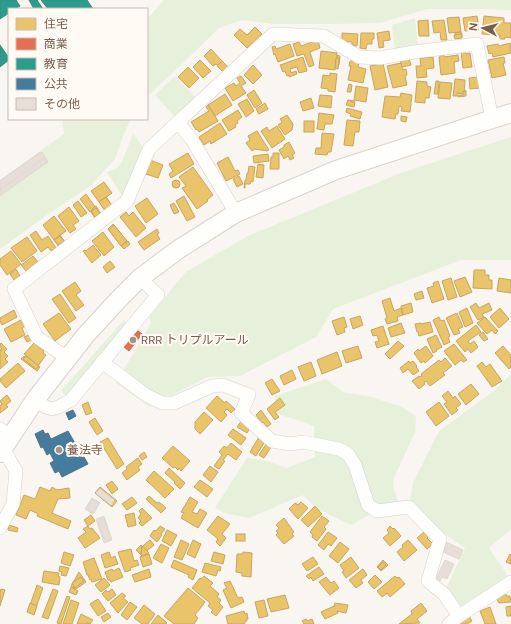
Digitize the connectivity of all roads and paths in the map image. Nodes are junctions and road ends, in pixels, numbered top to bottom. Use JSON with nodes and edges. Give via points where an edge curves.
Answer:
{"nodes":[{"id":1,"x":511,"y":113,"type":"edge"},
{"id":2,"x":492,"y":120,"type":"junction"},
{"id":3,"x":178,"y":122,"type":"junction"},
{"id":4,"x":236,"y":213,"type":"junction"},
{"id":5,"x":140,"y":278,"type":"junction"},
{"id":6,"x":67,"y":358,"type":"junction"},
{"id":7,"x":102,"y":362,"type":"junction"},
{"id":8,"x":35,"y":400,"type":"junction"},
{"id":9,"x":3,"y":442,"type":"edge"},
{"id":10,"x":0,"y":528,"type":"edge"},
{"id":11,"x":511,"y":582,"type":"edge"},
{"id":12,"x":454,"y":620,"type":"edge"}],
"edges":[{"from":1,"to":2,"type":"street"},
{"from":2,"to":3,"type":"street","via":[[477,44],[380,58],[359,57],[324,36],[273,34]]},
{"from":2,"to":4,"type":"street","via":[[336,170]]},
{"from":3,"to":4,"type":"street","via":[[192,140]]},
{"from":3,"to":6,"type":"street","via":[[149,149],[127,201],[14,289],[37,337]]},
{"from":4,"to":5,"type":"street","via":[[179,249]]},
{"from":5,"to":6,"type":"street"},
{"from":5,"to":7,"type":"street","via":[[158,295]]},
{"from":6,"to":8,"type":"street"},
{"from":7,"to":8,"type":"street","via":[[71,400],[54,409],[46,408]]},
{"from":7,"to":12,"type":"street","via":[[146,395],[162,403],[174,403],[212,386],[223,385],[249,395],[241,413],[272,442],[302,442],[339,449],[348,454],[355,465],[368,505],[377,511],[409,507],[440,539],[428,581],[444,594]]},
{"from":8,"to":9,"type":"street"},
{"from":9,"to":10,"type":"street","via":[[16,471],[13,504]]},
{"from":11,"to":12,"type":"street"}]}
